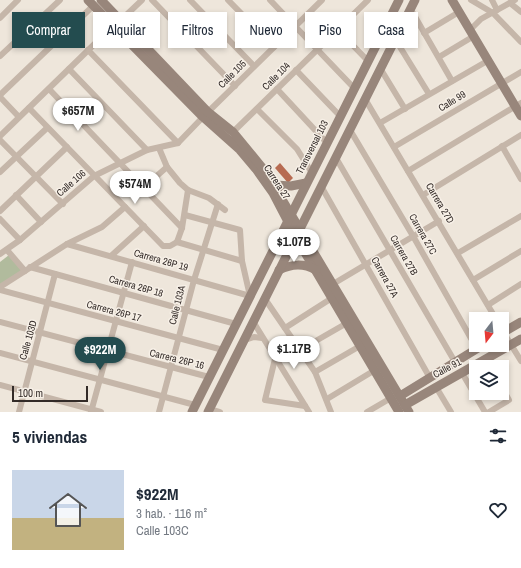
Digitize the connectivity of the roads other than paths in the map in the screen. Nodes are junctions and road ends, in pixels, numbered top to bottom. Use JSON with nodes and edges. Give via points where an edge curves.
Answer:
{"nodes":[{"id":1,"x":18,"y":0,"type":"edge"},
{"id":2,"x":60,"y":0,"type":"edge"},
{"id":3,"x":101,"y":0,"type":"edge"},
{"id":4,"x":142,"y":0,"type":"edge"},
{"id":5,"x":152,"y":0,"type":"edge"},
{"id":6,"x":190,"y":0,"type":"edge"},
{"id":7,"x":228,"y":0,"type":"edge"},
{"id":8,"x":270,"y":0,"type":"edge"},
{"id":9,"x":281,"y":0,"type":"edge"},
{"id":10,"x":322,"y":0,"type":"edge"},
{"id":11,"x":368,"y":0,"type":"edge"},
{"id":12,"x":399,"y":0,"type":"edge"},
{"id":13,"x":415,"y":0,"type":"edge"},
{"id":14,"x":452,"y":0,"type":"edge"},
{"id":15,"x":470,"y":0,"type":"edge"},
{"id":16,"x":492,"y":0,"type":"edge"},
{"id":17,"x":513,"y":2,"type":"edge"},
{"id":18,"x":91,"y":3,"type":"edge"},
{"id":19,"x":275,"y":5,"type":"junction"},
{"id":20,"x":410,"y":8,"type":"junction"},
{"id":21,"x":495,"y":11,"type":"junction"},
{"id":22,"x":103,"y":12,"type":"edge"},
{"id":23,"x":109,"y":12,"type":"edge"},
{"id":24,"x":129,"y":12,"type":"edge"},
{"id":25,"x":240,"y":12,"type":"edge"},
{"id":26,"x":282,"y":12,"type":"edge"},
{"id":27,"x":356,"y":12,"type":"edge"},
{"id":28,"x":408,"y":12,"type":"edge"},
{"id":29,"x":459,"y":12,"type":"junction"},
{"id":30,"x":521,"y":12,"type":"edge"},
{"id":31,"x":0,"y":18,"type":"edge"},
{"id":32,"x":297,"y":25,"type":"edge"},
{"id":33,"x":297,"y":27,"type":"edge"},
{"id":34,"x":424,"y":33,"type":"junction"},
{"id":35,"x":472,"y":33,"type":"junction"},
{"id":36,"x":305,"y":35,"type":"edge"},
{"id":37,"x":521,"y":42,"type":"edge"},
{"id":38,"x":93,"y":45,"type":"edge"},
{"id":39,"x":141,"y":48,"type":"edge"},
{"id":40,"x":273,"y":48,"type":"edge"},
{"id":41,"x":318,"y":48,"type":"joint"},
{"id":42,"x":355,"y":48,"type":"edge"},
{"id":43,"x":390,"y":48,"type":"edge"},
{"id":44,"x":401,"y":48,"type":"edge"},
{"id":45,"x":88,"y":50,"type":"junction"},
{"id":46,"x":0,"y":56,"type":"edge"},
{"id":47,"x":439,"y":57,"type":"junction"},
{"id":48,"x":489,"y":60,"type":"junction"},
{"id":49,"x":368,"y":61,"type":"junction"},
{"id":50,"x":254,"y":66,"type":"junction"},
{"id":51,"x":380,"y":68,"type":"junction"},
{"id":52,"x":69,"y":69,"type":"junction"},
{"id":53,"x":296,"y":70,"type":"junction"},
{"id":54,"x":521,"y":72,"type":"edge"},
{"id":55,"x":452,"y":81,"type":"junction"},
{"id":56,"x":503,"y":82,"type":"junction"},
{"id":57,"x":235,"y":86,"type":"junction"},
{"id":58,"x":277,"y":88,"type":"junction"},
{"id":59,"x":354,"y":88,"type":"junction"},
{"id":60,"x":49,"y":89,"type":"junction"},
{"id":61,"x":429,"y":94,"type":"junction"},
{"id":62,"x":0,"y":96,"type":"edge"},
{"id":63,"x":365,"y":99,"type":"junction"},
{"id":64,"x":518,"y":104,"type":"edge"},
{"id":65,"x":29,"y":108,"type":"junction"},
{"id":66,"x":257,"y":109,"type":"junction"},
{"id":67,"x":405,"y":109,"type":"junction"},
{"id":68,"x":206,"y":115,"type":"junction"},
{"id":69,"x":340,"y":116,"type":"junction"},
{"id":70,"x":521,"y":116,"type":"edge"},
{"id":71,"x":20,"y":117,"type":"junction"},
{"id":72,"x":380,"y":123,"type":"junction"},
{"id":73,"x":47,"y":128,"type":"junction"},
{"id":74,"x":350,"y":130,"type":"junction"},
{"id":75,"x":233,"y":132,"type":"junction"},
{"id":76,"x":521,"y":135,"type":"edge"},
{"id":77,"x":0,"y":136,"type":"edge"},
{"id":78,"x":0,"y":140,"type":"edge"},
{"id":79,"x":178,"y":143,"type":"junction"},
{"id":80,"x":327,"y":144,"type":"junction"},
{"id":81,"x":502,"y":146,"type":"junction"},
{"id":82,"x":67,"y":147,"type":"junction"},
{"id":83,"x":394,"y":147,"type":"junction"},
{"id":84,"x":159,"y":148,"type":"junction"},
{"id":85,"x":147,"y":150,"type":"junction"},
{"id":86,"x":16,"y":156,"type":"junction"},
{"id":87,"x":336,"y":158,"type":"junction"},
{"id":88,"x":120,"y":162,"type":"junction"},
{"id":89,"x":167,"y":167,"type":"junction"},
{"id":90,"x":408,"y":171,"type":"junction"},
{"id":91,"x":0,"y":172,"type":"edge"},
{"id":92,"x":312,"y":173,"type":"junction"},
{"id":93,"x":94,"y":176,"type":"junction"},
{"id":94,"x":36,"y":177,"type":"junction"},
{"id":95,"x":521,"y":179,"type":"edge"},
{"id":96,"x":306,"y":184,"type":"junction"},
{"id":97,"x":275,"y":186,"type":"junction"},
{"id":98,"x":321,"y":186,"type":"junction"},
{"id":99,"x":144,"y":187,"type":"junction"},
{"id":100,"x":188,"y":190,"type":"junction"},
{"id":101,"x":16,"y":195,"type":"junction"},
{"id":102,"x":423,"y":195,"type":"junction"},
{"id":103,"x":300,"y":197,"type":"junction"},
{"id":104,"x":313,"y":202,"type":"junction"},
{"id":105,"x":63,"y":204,"type":"junction"},
{"id":106,"x":218,"y":204,"type":"junction"},
{"id":107,"x":125,"y":207,"type":"junction"},
{"id":108,"x":225,"y":210,"type":"dead end"},
{"id":109,"x":0,"y":211,"type":"edge"},
{"id":110,"x":185,"y":215,"type":"junction"},
{"id":111,"x":521,"y":216,"type":"edge"},
{"id":112,"x":289,"y":217,"type":"junction"},
{"id":113,"x":0,"y":219,"type":"edge"},
{"id":114,"x":438,"y":221,"type":"junction"},
{"id":115,"x":41,"y":222,"type":"junction"},
{"id":116,"x":212,"y":222,"type":"junction"},
{"id":117,"x":144,"y":226,"type":"junction"},
{"id":118,"x":182,"y":228,"type":"junction"},
{"id":119,"x":298,"y":232,"type":"junction"},
{"id":120,"x":413,"y":236,"type":"junction"},
{"id":121,"x":20,"y":240,"type":"junction"},
{"id":122,"x":177,"y":242,"type":"junction"},
{"id":123,"x":67,"y":244,"type":"junction"},
{"id":124,"x":7,"y":250,"type":"junction"},
{"id":125,"x":203,"y":250,"type":"junction"},
{"id":126,"x":389,"y":250,"type":"junction"},
{"id":127,"x":521,"y":251,"type":"edge"},
{"id":128,"x":458,"y":253,"type":"junction"},
{"id":129,"x":0,"y":254,"type":"edge"},
{"id":130,"x":111,"y":256,"type":"junction"},
{"id":131,"x":132,"y":262,"type":"junction"},
{"id":132,"x":242,"y":262,"type":"junction"},
{"id":133,"x":366,"y":264,"type":"junction"},
{"id":134,"x":27,"y":269,"type":"junction"},
{"id":135,"x":279,"y":270,"type":"junction"},
{"id":136,"x":316,"y":270,"type":"junction"},
{"id":137,"x":55,"y":274,"type":"junction"},
{"id":138,"x":194,"y":280,"type":"junction"},
{"id":139,"x":473,"y":280,"type":"junction"},
{"id":140,"x":333,"y":284,"type":"junction"},
{"id":141,"x":521,"y":284,"type":"edge"},
{"id":142,"x":0,"y":288,"type":"edge"},
{"id":143,"x":122,"y":293,"type":"junction"},
{"id":144,"x":250,"y":296,"type":"junction"},
{"id":145,"x":332,"y":298,"type":"junction"},
{"id":146,"x":265,"y":299,"type":"junction"},
{"id":147,"x":48,"y":304,"type":"junction"},
{"id":148,"x":488,"y":304,"type":"junction"},
{"id":149,"x":186,"y":310,"type":"junction"},
{"id":150,"x":492,"y":312,"type":"edge"},
{"id":151,"x":114,"y":321,"type":"junction"},
{"id":152,"x":0,"y":322,"type":"edge"},
{"id":153,"x":521,"y":322,"type":"edge"},
{"id":154,"x":254,"y":323,"type":"junction"},
{"id":155,"x":347,"y":323,"type":"junction"},
{"id":156,"x":236,"y":324,"type":"junction"},
{"id":157,"x":285,"y":328,"type":"junction"},
{"id":158,"x":509,"y":328,"type":"edge"},
{"id":159,"x":469,"y":329,"type":"edge"},
{"id":160,"x":41,"y":333,"type":"junction"},
{"id":161,"x":179,"y":338,"type":"junction"},
{"id":162,"x":262,"y":338,"type":"junction"},
{"id":163,"x":521,"y":339,"type":"edge"},
{"id":164,"x":245,"y":340,"type":"junction"},
{"id":165,"x":509,"y":342,"type":"edge"},
{"id":166,"x":511,"y":345,"type":"junction"},
{"id":167,"x":360,"y":346,"type":"junction"},
{"id":168,"x":223,"y":350,"type":"junction"},
{"id":169,"x":300,"y":350,"type":"junction"},
{"id":170,"x":107,"y":351,"type":"junction"},
{"id":171,"x":472,"y":352,"type":"edge"},
{"id":172,"x":0,"y":353,"type":"edge"},
{"id":173,"x":275,"y":359,"type":"junction"},
{"id":174,"x":492,"y":360,"type":"edge"},
{"id":175,"x":521,"y":361,"type":"edge"},
{"id":176,"x":455,"y":362,"type":"junction"},
{"id":177,"x":32,"y":363,"type":"junction"},
{"id":178,"x":171,"y":368,"type":"junction"},
{"id":179,"x":375,"y":370,"type":"junction"},
{"id":180,"x":469,"y":370,"type":"edge"},
{"id":181,"x":315,"y":372,"type":"junction"},
{"id":182,"x":462,"y":373,"type":"junction"},
{"id":183,"x":209,"y":377,"type":"junction"},
{"id":184,"x":430,"y":378,"type":"junction"},
{"id":185,"x":99,"y":380,"type":"junction"},
{"id":186,"x":0,"y":385,"type":"edge"},
{"id":187,"x":436,"y":387,"type":"junction"},
{"id":188,"x":25,"y":392,"type":"junction"},
{"id":189,"x":399,"y":396,"type":"junction"},
{"id":190,"x":164,"y":397,"type":"junction"},
{"id":191,"x":327,"y":399,"type":"junction"},
{"id":192,"x":509,"y":400,"type":"edge"},
{"id":193,"x":305,"y":406,"type":"junction"},
{"id":194,"x":194,"y":409,"type":"edge"},
{"id":195,"x":404,"y":409,"type":"edge"},
{"id":196,"x":209,"y":410,"type":"edge"},
{"id":197,"x":91,"y":411,"type":"edge"},
{"id":198,"x":19,"y":412,"type":"edge"},
{"id":199,"x":101,"y":412,"type":"edge"},
{"id":200,"x":159,"y":412,"type":"edge"},
{"id":201,"x":220,"y":412,"type":"edge"},
{"id":202,"x":309,"y":412,"type":"edge"},
{"id":203,"x":331,"y":412,"type":"edge"},
{"id":204,"x":367,"y":412,"type":"edge"},
{"id":205,"x":451,"y":412,"type":"edge"},
{"id":206,"x":485,"y":412,"type":"edge"},
{"id":207,"x":489,"y":412,"type":"edge"}],
"edges":[{"from":1,"to":31,"type":"street"},
{"from":2,"to":46,"type":"street"},
{"from":3,"to":23,"type":"street","name":"Carrera 27"},
{"from":4,"to":24,"type":"street"},
{"from":5,"to":57,"type":"street"},
{"from":6,"to":50,"type":"street"},
{"from":7,"to":25,"type":"street"},
{"from":8,"to":19,"type":"street"},
{"from":9,"to":19,"type":"street"},
{"from":10,"to":32,"type":"street","name":"Calle 105"},
{"from":11,"to":27,"type":"street","name":"Calle 104"},
{"from":12,"to":49,"type":"street","name":"Transversal 103"},
{"from":13,"to":20,"type":"street"},
{"from":14,"to":29,"type":"street"},
{"from":15,"to":21,"type":"street"},
{"from":16,"to":21,"type":"street"},
{"from":17,"to":21,"type":"street"},
{"from":17,"to":30,"type":"street"},
{"from":18,"to":22,"type":"street","name":"Carrera 27"},
{"from":18,"to":62,"type":"street"},
{"from":19,"to":26,"type":"street"},
{"from":20,"to":28,"type":"street"},
{"from":20,"to":34,"type":"street"},
{"from":21,"to":35,"type":"street","via":[[482,19]]},
{"from":21,"to":37,"type":"street"},
{"from":29,"to":34,"type":"street"},
{"from":29,"to":35,"type":"street"},
{"from":33,"to":36,"type":"street"},
{"from":34,"to":47,"type":"street"},
{"from":35,"to":47,"type":"street"},
{"from":35,"to":48,"type":"street"},
{"from":38,"to":45,"type":"street"},
{"from":39,"to":68,"type":"street","name":"Carrera 27"},
{"from":40,"to":50,"type":"street","name":"Calle 105"},
{"from":41,"to":53,"type":"street","name":"Calle 104"},
{"from":41,"to":59,"type":"street"},
{"from":42,"to":49,"type":"street"},
{"from":43,"to":51,"type":"street"},
{"from":44,"to":61,"type":"street"},
{"from":45,"to":52,"type":"street"},
{"from":45,"to":79,"type":"street"},
{"from":47,"to":55,"type":"street"},
{"from":48,"to":55,"type":"street"},
{"from":48,"to":56,"type":"street"},
{"from":49,"to":59,"type":"street","name":"Transversal 103"},
{"from":50,"to":57,"type":"street","name":"Calle 105"},
{"from":51,"to":63,"type":"street"},
{"from":51,"to":67,"type":"street"},
{"from":52,"to":60,"type":"street"},
{"from":52,"to":85,"type":"street"},
{"from":53,"to":58,"type":"street","name":"Calle 104"},
{"from":53,"to":69,"type":"street"},
{"from":54,"to":56,"type":"street","name":"Calle 99"},
{"from":55,"to":61,"type":"street"},
{"from":56,"to":64,"type":"street"},
{"from":56,"to":83,"type":"street","name":"Calle 99"},
{"from":57,"to":68,"type":"street","name":"Calle 105"},
{"from":58,"to":66,"type":"street","name":"Calle 104"},
{"from":58,"to":80,"type":"street"},
{"from":59,"to":69,"type":"street","name":"Transversal 103"},
{"from":60,"to":65,"type":"street"},
{"from":60,"to":88,"type":"street"},
{"from":61,"to":67,"type":"street"},
{"from":62,"to":71,"type":"street"},
{"from":63,"to":72,"type":"street","name":"Carrera 27D"},
{"from":63,"to":74,"type":"street"},
{"from":64,"to":70,"type":"street"},
{"from":64,"to":90,"type":"street"},
{"from":65,"to":71,"type":"street"},
{"from":65,"to":73,"type":"street"},
{"from":66,"to":75,"type":"street","name":"Calle 104"},
{"from":66,"to":92,"type":"street","via":[[297,149]]},
{"from":67,"to":72,"type":"street"},
{"from":68,"to":75,"type":"street","name":"Carrera 27"},
{"from":68,"to":79,"type":"street"},
{"from":68,"to":112,"type":"street","name":"Carrera 27","via":[[256,169]]},
{"from":69,"to":80,"type":"street","name":"Transversal 103"},
{"from":71,"to":77,"type":"street"},
{"from":72,"to":83,"type":"street","name":"Carrera 27D"},
{"from":73,"to":82,"type":"street"},
{"from":73,"to":86,"type":"street"},
{"from":74,"to":87,"type":"street"},
{"from":74,"to":120,"type":"street","name":"Carrera 27C"},
{"from":75,"to":97,"type":"street","name":"Carrera 27"},
{"from":76,"to":81,"type":"street"},
{"from":78,"to":86,"type":"street"},
{"from":79,"to":84,"type":"street","name":"Calle 106"},
{"from":80,"to":92,"type":"street","name":"Transversal 103"},
{"from":81,"to":95,"type":"street"},
{"from":81,"to":102,"type":"street"},
{"from":82,"to":93,"type":"street"},
{"from":82,"to":94,"type":"street"},
{"from":83,"to":90,"type":"street","name":"Carrera 27D"},
{"from":84,"to":85,"type":"street","name":"Calle 106"},
{"from":84,"to":89,"type":"street"},
{"from":85,"to":88,"type":"street","name":"Calle 106"},
{"from":86,"to":91,"type":"street"},
{"from":86,"to":94,"type":"street"},
{"from":87,"to":98,"type":"street"},
{"from":87,"to":126,"type":"street","name":"Carrera 27B"},
{"from":88,"to":93,"type":"street","name":"Calle 106"},
{"from":88,"to":99,"type":"street"},
{"from":89,"to":99,"type":"street"},
{"from":89,"to":100,"type":"street"},
{"from":90,"to":102,"type":"street","name":"Carrera 27D"},
{"from":92,"to":96,"type":"street","name":"Transversal 103"},
{"from":93,"to":105,"type":"street","name":"Calle 106"},
{"from":93,"to":107,"type":"street"},
{"from":94,"to":101,"type":"street"},
{"from":94,"to":105,"type":"street"},
{"from":96,"to":97,"type":"street"},
{"from":96,"to":103,"type":"street","name":"Transversal 103"},
{"from":97,"to":112,"type":"street","name":"Carrera 27"},
{"from":98,"to":104,"type":"street"},
{"from":98,"to":133,"type":"street","name":"Carrera 27A"},
{"from":99,"to":118,"type":"street"},
{"from":100,"to":106,"type":"street"},
{"from":100,"to":110,"type":"street"},
{"from":101,"to":109,"type":"street"},
{"from":101,"to":115,"type":"street"},
{"from":102,"to":114,"type":"street","name":"Carrera 27D"},
{"from":103,"to":104,"type":"street","via":[[303,205],[308,206]]},
{"from":103,"to":112,"type":"street","name":"Transversal 103"},
{"from":104,"to":119,"type":"street"},
{"from":105,"to":115,"type":"street","name":"Calle 106"},
{"from":106,"to":108,"type":"street"},
{"from":106,"to":116,"type":"street","name":"Calle 103A"},
{"from":107,"to":117,"type":"street"},
{"from":107,"to":123,"type":"street","via":[[102,227]]},
{"from":110,"to":116,"type":"street"},
{"from":110,"to":118,"type":"street"},
{"from":111,"to":128,"type":"street"},
{"from":112,"to":119,"type":"street","name":"Carrera 27"},
{"from":112,"to":144,"type":"street","name":"Transversal 103"},
{"from":113,"to":121,"type":"street"},
{"from":114,"to":120,"type":"street"},
{"from":114,"to":128,"type":"street","name":"Carrera 27D"},
{"from":115,"to":121,"type":"street","name":"Calle 106"},
{"from":116,"to":125,"type":"street","name":"Calle 103A"},
{"from":116,"to":132,"type":"street","via":[[238,229]]},
{"from":117,"to":122,"type":"street","via":[[163,246]]},
{"from":117,"to":130,"type":"street"},
{"from":118,"to":122,"type":"street"},
{"from":119,"to":135,"type":"street"},
{"from":119,"to":136,"type":"street","name":"Carrera 27"},
{"from":119,"to":140,"type":"street","name":"Carrera 27"},
{"from":120,"to":126,"type":"street"},
{"from":120,"to":159,"type":"street","name":"Carrera 27C"},
{"from":121,"to":124,"type":"street","name":"Calle 106"},
{"from":122,"to":125,"type":"street"},
{"from":123,"to":130,"type":"street","name":"Carrera 26P 19"},
{"from":123,"to":134,"type":"street"},
{"from":124,"to":129,"type":"street","name":"Calle 106"},
{"from":124,"to":134,"type":"street"},
{"from":125,"to":132,"type":"street"},
{"from":125,"to":138,"type":"street","name":"Calle 103A"},
{"from":126,"to":133,"type":"street"},
{"from":126,"to":176,"type":"street","name":"Carrera 27B"},
{"from":127,"to":139,"type":"street"},
{"from":128,"to":139,"type":"street","name":"Carrera 27D"},
{"from":130,"to":131,"type":"street","name":"Carrera 26P 19"},
{"from":131,"to":138,"type":"street","name":"Carrera 26P 19"},
{"from":131,"to":143,"type":"street"},
{"from":132,"to":144,"type":"street"},
{"from":133,"to":140,"type":"street"},
{"from":133,"to":184,"type":"street","name":"Carrera 27A"},
{"from":134,"to":137,"type":"street","name":"Carrera 26P 18"},
{"from":134,"to":142,"type":"street"},
{"from":135,"to":136,"type":"street","via":[[295,265]]},
{"from":135,"to":146,"type":"street"},
{"from":136,"to":145,"type":"street","name":"Carrera 27"},
{"from":137,"to":143,"type":"street","name":"Carrera 26P 18"},
{"from":137,"to":147,"type":"street","name":"Calle 103D"},
{"from":138,"to":144,"type":"street","name":"Carrera 26P 19"},
{"from":138,"to":149,"type":"street","name":"Calle 103A"},
{"from":139,"to":148,"type":"street","name":"Carrera 27D"},
{"from":140,"to":189,"type":"street","name":"Carrera 27"},
{"from":141,"to":148,"type":"street"},
{"from":142,"to":147,"type":"street","name":"Carrera 26P 17"},
{"from":143,"to":149,"type":"street","name":"Carrera 26P 18"},
{"from":143,"to":151,"type":"street"},
{"from":144,"to":156,"type":"street","name":"Transversal 103"},
{"from":145,"to":155,"type":"street","name":"Carrera 27"},
{"from":145,"to":157,"type":"street"},
{"from":146,"to":154,"type":"street"},
{"from":146,"to":157,"type":"street"},
{"from":147,"to":151,"type":"street","name":"Carrera 26P 17"},
{"from":147,"to":160,"type":"street","name":"Calle 103D"},
{"from":148,"to":150,"type":"street","name":"Carrera 27D"},
{"from":149,"to":156,"type":"street","name":"Carrera 26P 18"},
{"from":149,"to":161,"type":"street","name":"Calle 103A"},
{"from":151,"to":161,"type":"street","name":"Carrera 26P 17"},
{"from":151,"to":170,"type":"street"},
{"from":152,"to":160,"type":"street","name":"Carrera 26P 16"},
{"from":153,"to":158,"type":"street"},
{"from":154,"to":162,"type":"street"},
{"from":154,"to":164,"type":"street"},
{"from":155,"to":167,"type":"street","name":"Carrera 27"},
{"from":155,"to":169,"type":"street"},
{"from":156,"to":168,"type":"street","name":"Transversal 103"},
{"from":157,"to":169,"type":"street"},
{"from":160,"to":170,"type":"street","name":"Carrera 26P 16"},
{"from":160,"to":177,"type":"street","name":"Calle 103D"},
{"from":161,"to":168,"type":"street","name":"Carrera 26P 17"},
{"from":161,"to":178,"type":"street","name":"Calle 103A"},
{"from":162,"to":164,"type":"street"},
{"from":162,"to":173,"type":"street"},
{"from":163,"to":166,"type":"street","name":"Calle 91"},
{"from":164,"to":196,"type":"street"},
{"from":165,"to":166,"type":"street"},
{"from":166,"to":174,"type":"street","name":"Calle 91"},
{"from":166,"to":175,"type":"street"},
{"from":167,"to":179,"type":"street","name":"Carrera 27"},
{"from":167,"to":181,"type":"street"},
{"from":168,"to":183,"type":"street","name":"Transversal 103"},
{"from":169,"to":181,"type":"street"},
{"from":170,"to":178,"type":"street","name":"Carrera 26P 16"},
{"from":170,"to":185,"type":"street"},
{"from":171,"to":176,"type":"street","name":"Calle 91"},
{"from":172,"to":177,"type":"street"},
{"from":173,"to":193,"type":"street"},
{"from":173,"to":193,"type":"street","via":[[265,400]]},
{"from":176,"to":184,"type":"street","name":"Calle 91"},
{"from":177,"to":185,"type":"street"},
{"from":177,"to":188,"type":"street","name":"Calle 103D"},
{"from":178,"to":183,"type":"street","name":"Carrera 26P 16"},
{"from":178,"to":190,"type":"street","name":"Calle 103A"},
{"from":179,"to":189,"type":"street","name":"Carrera 27"},
{"from":179,"to":191,"type":"street"},
{"from":180,"to":182,"type":"street","name":"Calle 91"},
{"from":181,"to":191,"type":"street"},
{"from":182,"to":187,"type":"street","name":"Calle 91"},
{"from":182,"to":206,"type":"street"},
{"from":183,"to":194,"type":"street","name":"Transversal 103"},
{"from":184,"to":189,"type":"street","name":"Calle 91"},
{"from":185,"to":190,"type":"street"},
{"from":185,"to":197,"type":"street"},
{"from":186,"to":188,"type":"street"},
{"from":187,"to":195,"type":"street","name":"Calle 91"},
{"from":187,"to":205,"type":"street"},
{"from":188,"to":197,"type":"street"},
{"from":188,"to":198,"type":"street","name":"Calle 103D"},
{"from":189,"to":195,"type":"street","name":"Carrera 27"},
{"from":189,"to":204,"type":"street"},
{"from":190,"to":194,"type":"street"},
{"from":190,"to":200,"type":"street","name":"Calle 103A"},
{"from":191,"to":203,"type":"street"},
{"from":192,"to":207,"type":"street"},
{"from":193,"to":202,"type":"street"},
{"from":196,"to":201,"type":"street"},
{"from":197,"to":199,"type":"street"}]}
